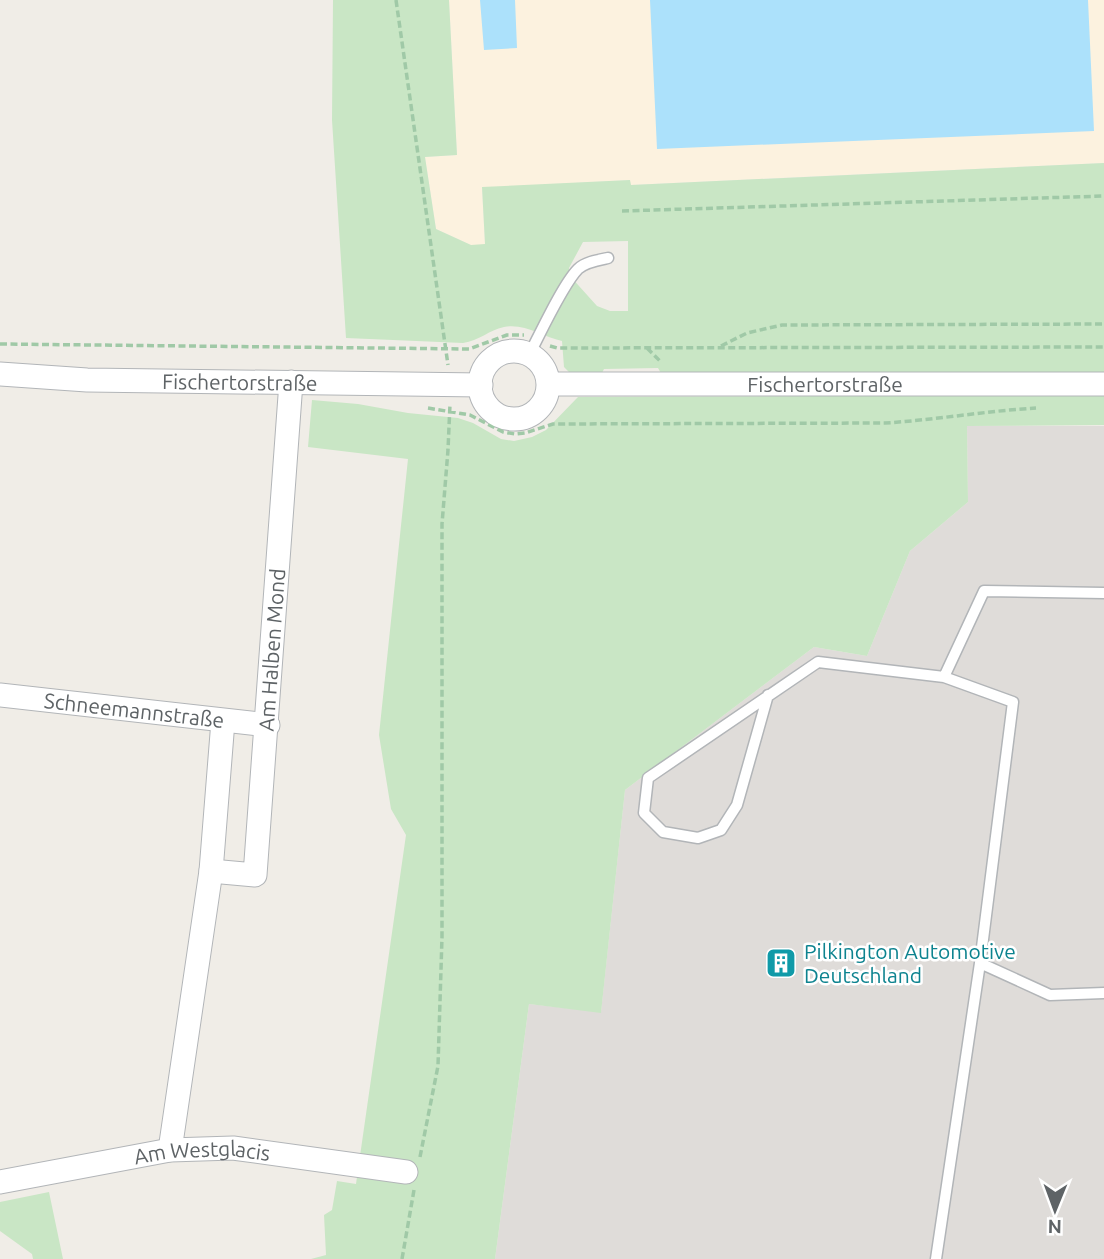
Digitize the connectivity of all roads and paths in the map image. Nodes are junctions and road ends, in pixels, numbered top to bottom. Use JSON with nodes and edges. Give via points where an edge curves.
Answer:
{"nodes":[{"id":1,"x":396,"y":0,"type":"edge"},
{"id":2,"x":1104,"y":196,"type":"edge"},
{"id":3,"x":622,"y":211,"type":"dead end"},
{"id":4,"x":608,"y":258,"type":"dead end"},
{"id":5,"x":1104,"y":324,"type":"edge"},
{"id":6,"x":0,"y":344,"type":"edge"},
{"id":7,"x":533,"y":347,"type":"junction"},
{"id":8,"x":719,"y":347,"type":"junction"},
{"id":9,"x":1104,"y":347,"type":"edge"},
{"id":10,"x":447,"y":349,"type":"junction"},
{"id":11,"x":0,"y":374,"type":"edge"},
{"id":12,"x":290,"y":382,"type":"junction"},
{"id":13,"x":549,"y":384,"type":"junction"},
{"id":14,"x":1104,"y":384,"type":"edge"},
{"id":15,"x":481,"y":385,"type":"junction"},
{"id":16,"x":423,"y":408,"type":"dead end"},
{"id":17,"x":1041,"y":408,"type":"dead end"},
{"id":18,"x":450,"y":410,"type":"junction"},
{"id":19,"x":1104,"y":593,"type":"edge"},
{"id":20,"x":944,"y":677,"type":"junction"},
{"id":21,"x":0,"y":695,"type":"edge"},
{"id":22,"x":768,"y":695,"type":"junction"},
{"id":23,"x":223,"y":720,"type":"junction"},
{"id":24,"x":268,"y":725,"type":"junction"},
{"id":25,"x":211,"y":871,"type":"junction"},
{"id":26,"x":980,"y":963,"type":"junction"},
{"id":27,"x":1104,"y":993,"type":"edge"},
{"id":28,"x":170,"y":1150,"type":"junction"},
{"id":29,"x":412,"y":1172,"type":"junction"},
{"id":30,"x":0,"y":1182,"type":"edge"},
{"id":31,"x":402,"y":1259,"type":"edge"},
{"id":32,"x":936,"y":1259,"type":"edge"}],
"edges":[{"from":1,"to":10,"type":"path"},
{"from":2,"to":3,"type":"path"},
{"from":4,"to":7,"type":"lane","via":[[578,269]]},
{"from":5,"to":8,"type":"path","via":[[782,325],[747,333]]},
{"from":6,"to":10,"type":"path"},
{"from":7,"to":8,"type":"path"},
{"from":7,"to":10,"type":"path","via":[[517,334],[477,348]]},
{"from":7,"to":13,"type":"street"},
{"from":7,"to":15,"type":"street","via":[[498,355],[484,370]]},
{"from":8,"to":9,"type":"path"},
{"from":11,"to":12,"type":"street","name":"Fischertorstraße","via":[[87,380]]},
{"from":12,"to":15,"type":"street","name":"Fischertorstraße"},
{"from":12,"to":24,"type":"street","name":"Am Halben Mond"},
{"from":13,"to":14,"type":"street","name":"Fischertorstraße"},
{"from":13,"to":15,"type":"street","via":[[536,411],[517,419],[497,415],[489,408]]},
{"from":16,"to":18,"type":"path"},
{"from":17,"to":18,"type":"path","via":[[885,423],[553,424],[515,434]]},
{"from":18,"to":29,"type":"path","via":[[442,524],[438,1066]]},
{"from":19,"to":20,"type":"lane","via":[[984,591]]},
{"from":20,"to":22,"type":"lane","via":[[818,662]]},
{"from":20,"to":26,"type":"lane","via":[[1013,702]]},
{"from":21,"to":23,"type":"street","name":"Schneemannstraße"},
{"from":22,"to":22,"type":"lane","via":[[649,778],[644,813],[663,832],[698,838],[721,830],[737,805]]},
{"from":23,"to":24,"type":"street","name":"Schneemannstraße"},
{"from":23,"to":25,"type":"street","name":"Am Halben Mond"},
{"from":24,"to":25,"type":"street","name":"Am Halben Mond","via":[[256,875]]},
{"from":25,"to":28,"type":"street","name":"Am Halben Mond"},
{"from":26,"to":27,"type":"lane","via":[[1050,995]]},
{"from":26,"to":32,"type":"lane"},
{"from":28,"to":29,"type":"street","name":"Am Westglacis","via":[[233,1148]]},
{"from":28,"to":30,"type":"street","name":"Am Westglacis"},
{"from":29,"to":31,"type":"path"}]}
